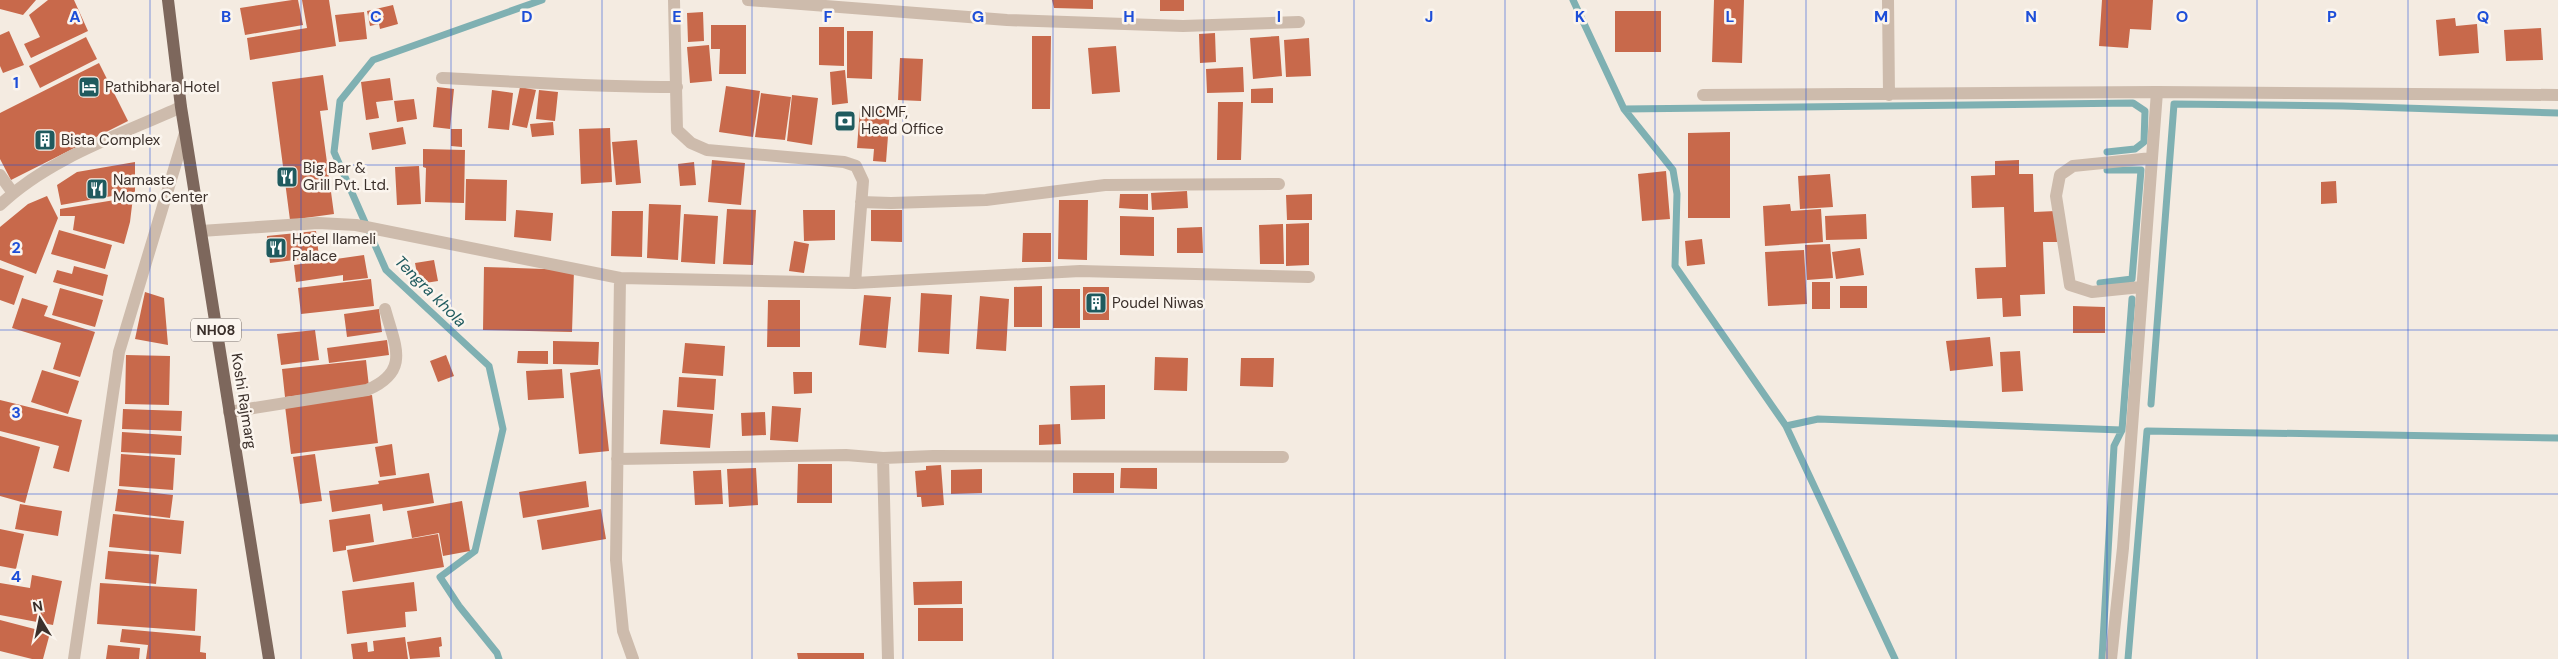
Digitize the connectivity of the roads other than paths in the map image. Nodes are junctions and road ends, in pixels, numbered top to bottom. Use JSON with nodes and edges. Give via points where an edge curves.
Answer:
{"nodes":[{"id":1,"x":168,"y":0,"type":"edge"},
{"id":2,"x":674,"y":0,"type":"edge"},
{"id":3,"x":748,"y":0,"type":"edge"},
{"id":4,"x":1888,"y":0,"type":"edge"},
{"id":5,"x":1298,"y":22,"type":"dead end"},
{"id":6,"x":442,"y":78,"type":"dead end"},
{"id":7,"x":677,"y":87,"type":"junction"},
{"id":8,"x":2157,"y":92,"type":"junction"},
{"id":9,"x":1703,"y":95,"type":"dead end"},
{"id":10,"x":1889,"y":95,"type":"junction"},
{"id":11,"x":2558,"y":95,"type":"edge"},
{"id":12,"x":181,"y":107,"type":"junction"},
{"id":13,"x":185,"y":133,"type":"junction"},
{"id":14,"x":2152,"y":158,"type":"junction"},
{"id":15,"x":0,"y":175,"type":"edge"},
{"id":16,"x":1280,"y":184,"type":"dead end"},
{"id":17,"x":13,"y":193,"type":"junction"},
{"id":18,"x":862,"y":202,"type":"junction"},
{"id":19,"x":0,"y":206,"type":"edge"},
{"id":20,"x":201,"y":231,"type":"junction"},
{"id":21,"x":1309,"y":277,"type":"dead end"},
{"id":22,"x":620,"y":278,"type":"junction"},
{"id":23,"x":855,"y":283,"type":"junction"},
{"id":24,"x":2141,"y":287,"type":"junction"},
{"id":25,"x":385,"y":309,"type":"dead end"},
{"id":26,"x":229,"y":412,"type":"junction"},
{"id":27,"x":1283,"y":457,"type":"dead end"},
{"id":28,"x":883,"y":458,"type":"junction"},
{"id":29,"x":616,"y":460,"type":"junction"},
{"id":30,"x":74,"y":659,"type":"edge"},
{"id":31,"x":269,"y":659,"type":"edge"},
{"id":32,"x":632,"y":659,"type":"edge"},
{"id":33,"x":888,"y":659,"type":"edge"},
{"id":34,"x":2110,"y":659,"type":"edge"}],
"edges":[{"from":1,"to":12,"type":"main road","name":"Koshi Rajmarg","number":"NH08"},
{"from":2,"to":7,"type":"street"},
{"from":3,"to":5,"type":"street","via":[[1008,20],[1182,26]]},
{"from":4,"to":10,"type":"street"},
{"from":6,"to":7,"type":"street","via":[[577,86]]},
{"from":7,"to":18,"type":"street","via":[[677,130],[691,143],[707,150],[844,162],[856,166],[863,181]]},
{"from":8,"to":10,"type":"street"},
{"from":8,"to":11,"type":"street"},
{"from":8,"to":14,"type":"street"},
{"from":9,"to":10,"type":"street"},
{"from":12,"to":13,"type":"main road","name":"Koshi Rajmarg","number":"NH08"},
{"from":12,"to":17,"type":"street","via":[[55,165]]},
{"from":13,"to":20,"type":"main road","name":"Koshi Rajmarg","number":"NH08"},
{"from":13,"to":30,"type":"street","via":[[119,352]]},
{"from":14,"to":24,"type":"street"},
{"from":14,"to":24,"type":"street","via":[[2073,166],[2060,175],[2056,196],[2070,285],[2092,292]]},
{"from":15,"to":17,"type":"street"},
{"from":16,"to":18,"type":"street","via":[[1105,185],[978,200]]},
{"from":17,"to":19,"type":"street"},
{"from":18,"to":23,"type":"street"},
{"from":20,"to":22,"type":"street","via":[[356,225]]},
{"from":20,"to":26,"type":"main road","name":"Koshi Rajmarg","number":"NH08"},
{"from":21,"to":23,"type":"street","via":[[1080,271]]},
{"from":22,"to":23,"type":"street"},
{"from":22,"to":29,"type":"street"},
{"from":24,"to":34,"type":"street","via":[[2122,548]]},
{"from":25,"to":26,"type":"street","via":[[398,360],[394,370],[380,384],[367,390]]},
{"from":26,"to":31,"type":"main road","name":"Koshi Rajmarg","number":"NH08"},
{"from":27,"to":28,"type":"street"},
{"from":28,"to":29,"type":"street","via":[[813,455]]},
{"from":28,"to":33,"type":"street"},
{"from":29,"to":32,"type":"street","via":[[616,560],[623,631]]}]}
